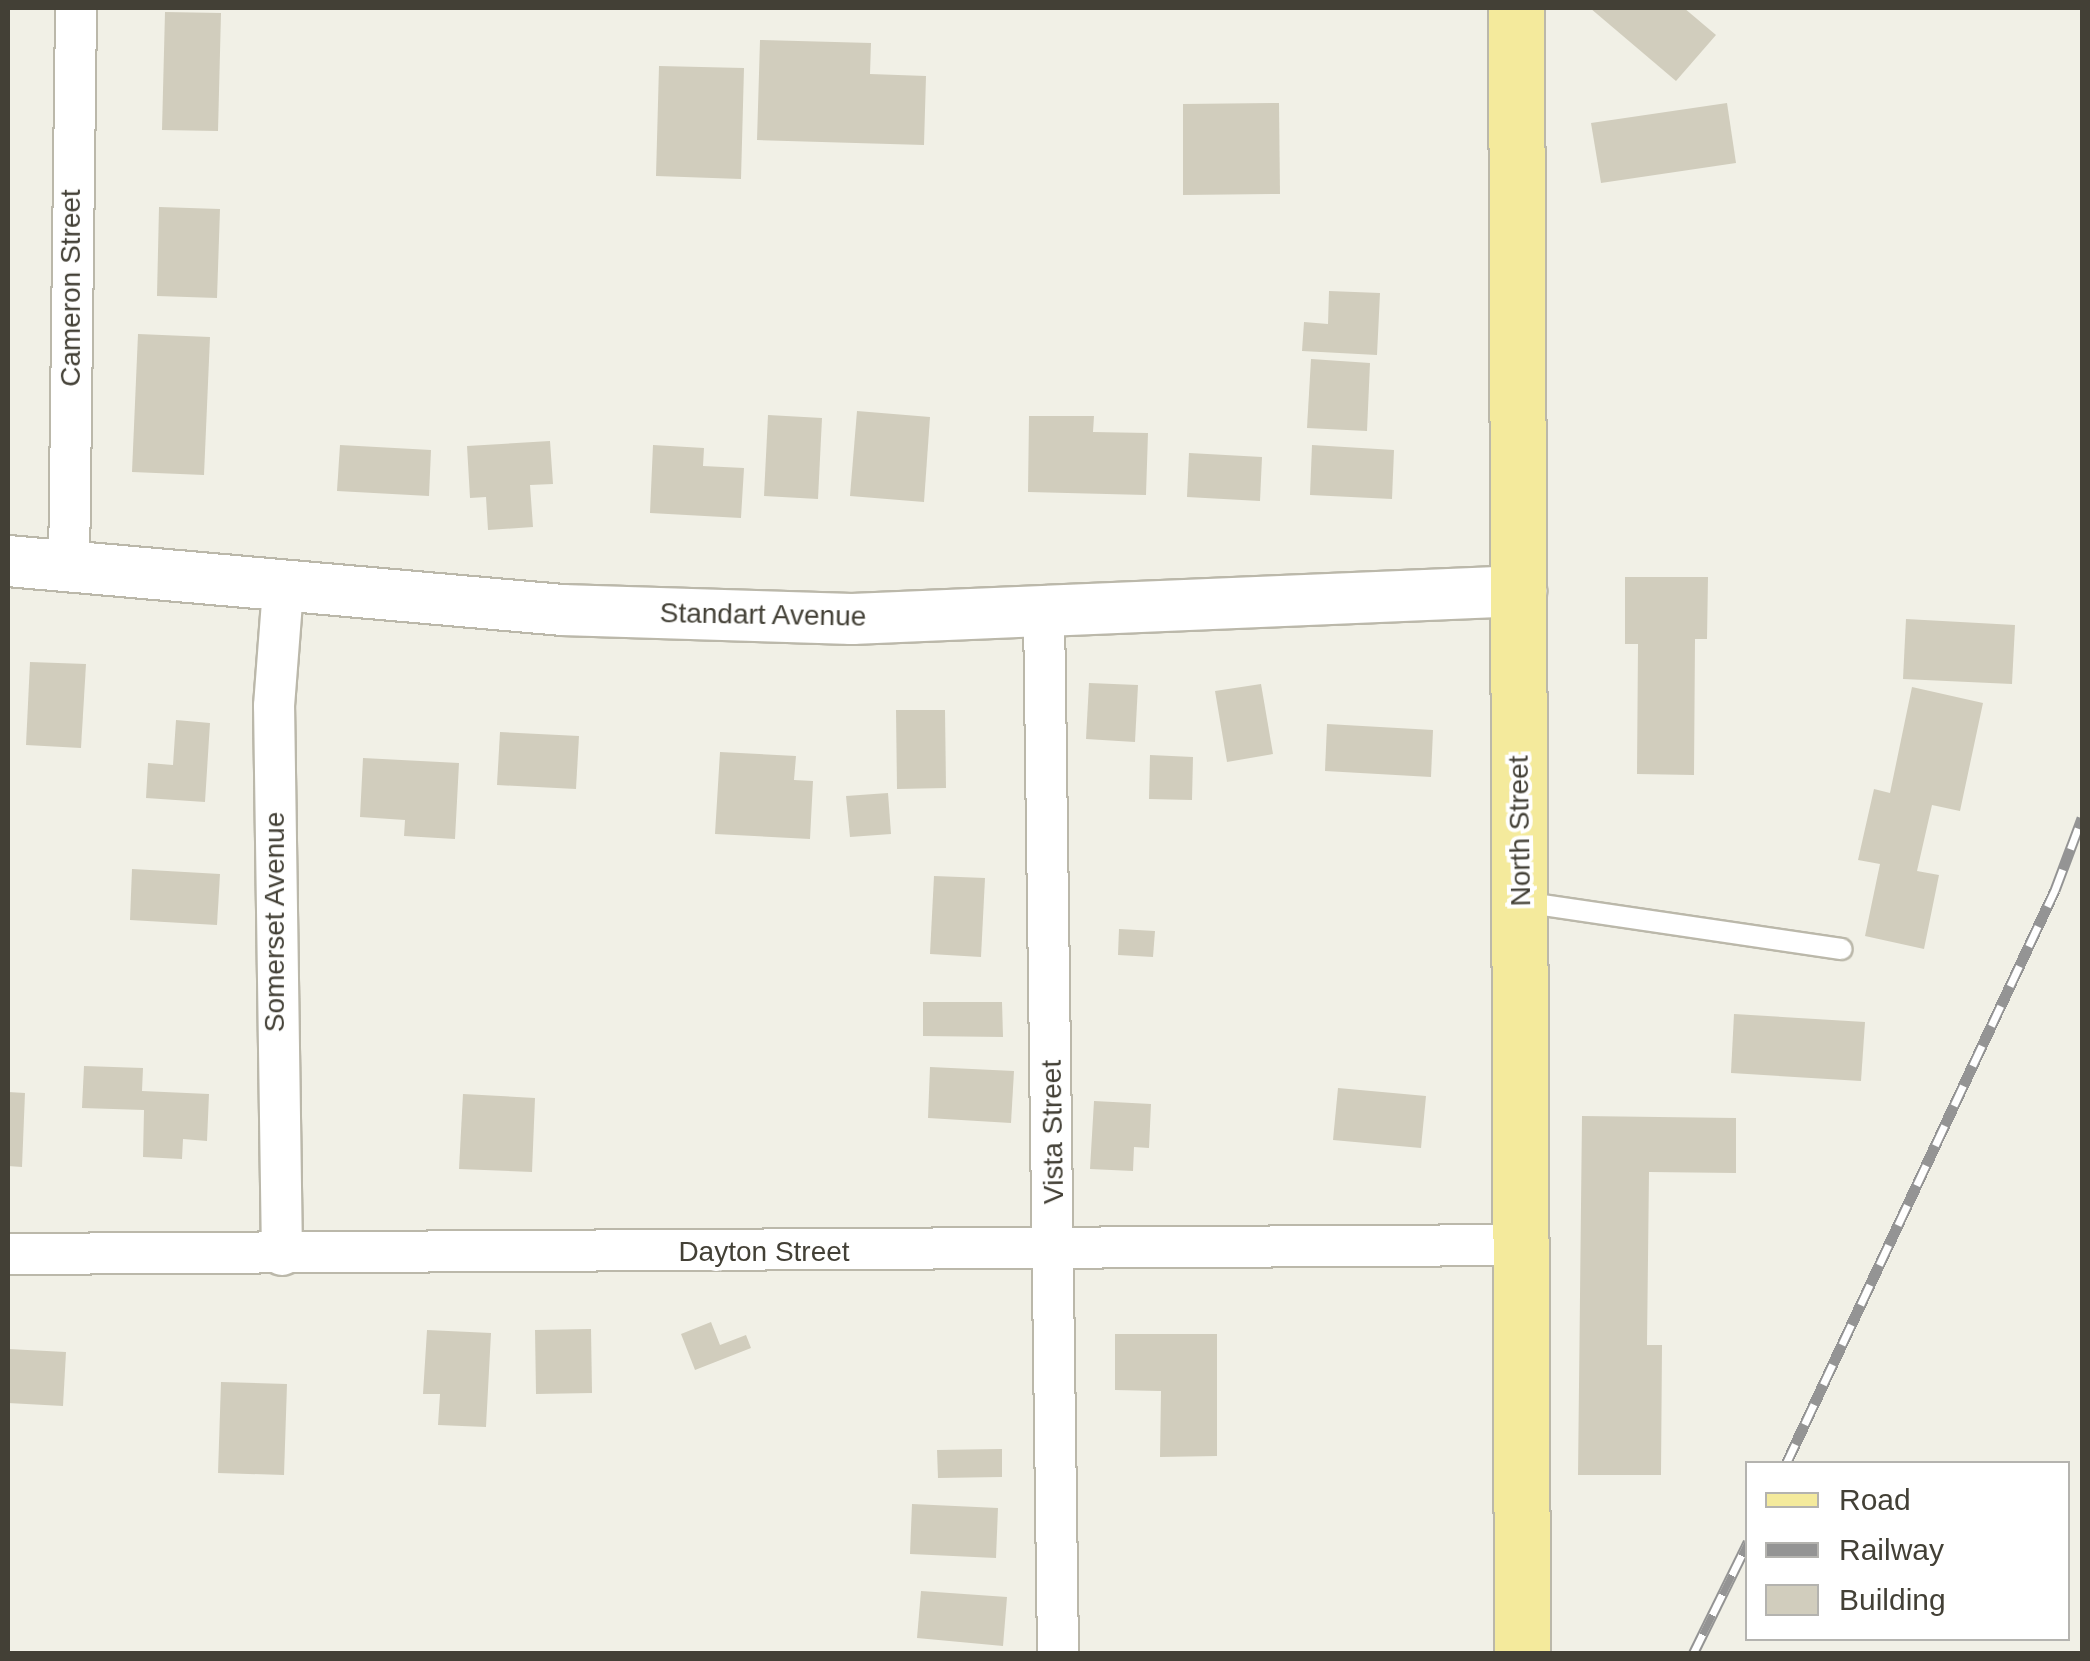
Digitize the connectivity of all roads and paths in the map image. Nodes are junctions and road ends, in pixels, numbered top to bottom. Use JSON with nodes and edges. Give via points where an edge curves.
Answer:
{"nodes":[{"id":1,"x":76,"y":8,"type":"edge"},
{"id":2,"x":1516,"y":8,"type":"edge"},
{"id":3,"x":8,"y":560,"type":"edge"},
{"id":4,"x":68,"y":568,"type":"junction"},
{"id":5,"x":283,"y":590,"type":"junction"},
{"id":6,"x":1521,"y":592,"type":"junction"},
{"id":7,"x":1044,"y":611,"type":"junction"},
{"id":8,"x":1521,"y":902,"type":"junction"},
{"id":9,"x":1842,"y":948,"type":"dead end"},
{"id":10,"x":1521,"y":1245,"type":"junction"},
{"id":11,"x":1056,"y":1250,"type":"junction"},
{"id":12,"x":8,"y":1254,"type":"edge"},
{"id":13,"x":282,"y":1255,"type":"junction"},
{"id":14,"x":1058,"y":1654,"type":"edge"},
{"id":15,"x":1522,"y":1654,"type":"edge"}],
"edges":[{"from":1,"to":4,"type":"street","name":"Cameron Street"},
{"from":2,"to":6,"type":"main road","name":"North Street"},
{"from":3,"to":4,"type":"street","name":"Standart Avenue"},
{"from":4,"to":5,"type":"street","name":"Standart Avenue"},
{"from":5,"to":7,"type":"street","name":"Standart Avenue","via":[[562,610],[852,619]]},
{"from":5,"to":13,"type":"street","name":"Somerset Avenue","via":[[274,706]]},
{"from":6,"to":7,"type":"street","name":"Standart Avenue"},
{"from":6,"to":8,"type":"main road","name":"North Street"},
{"from":7,"to":11,"type":"street","name":"Vista Street"},
{"from":8,"to":9,"type":"lane"},
{"from":8,"to":10,"type":"main road","name":"North Street"},
{"from":10,"to":11,"type":"street","name":"Dayton Street"},
{"from":10,"to":15,"type":"main road","name":"North Street"},
{"from":11,"to":13,"type":"street","name":"Dayton Street"},
{"from":11,"to":14,"type":"street","name":"Vista Street","via":[[1051,1523]]},
{"from":12,"to":13,"type":"street","name":"Dayton Street"}]}
